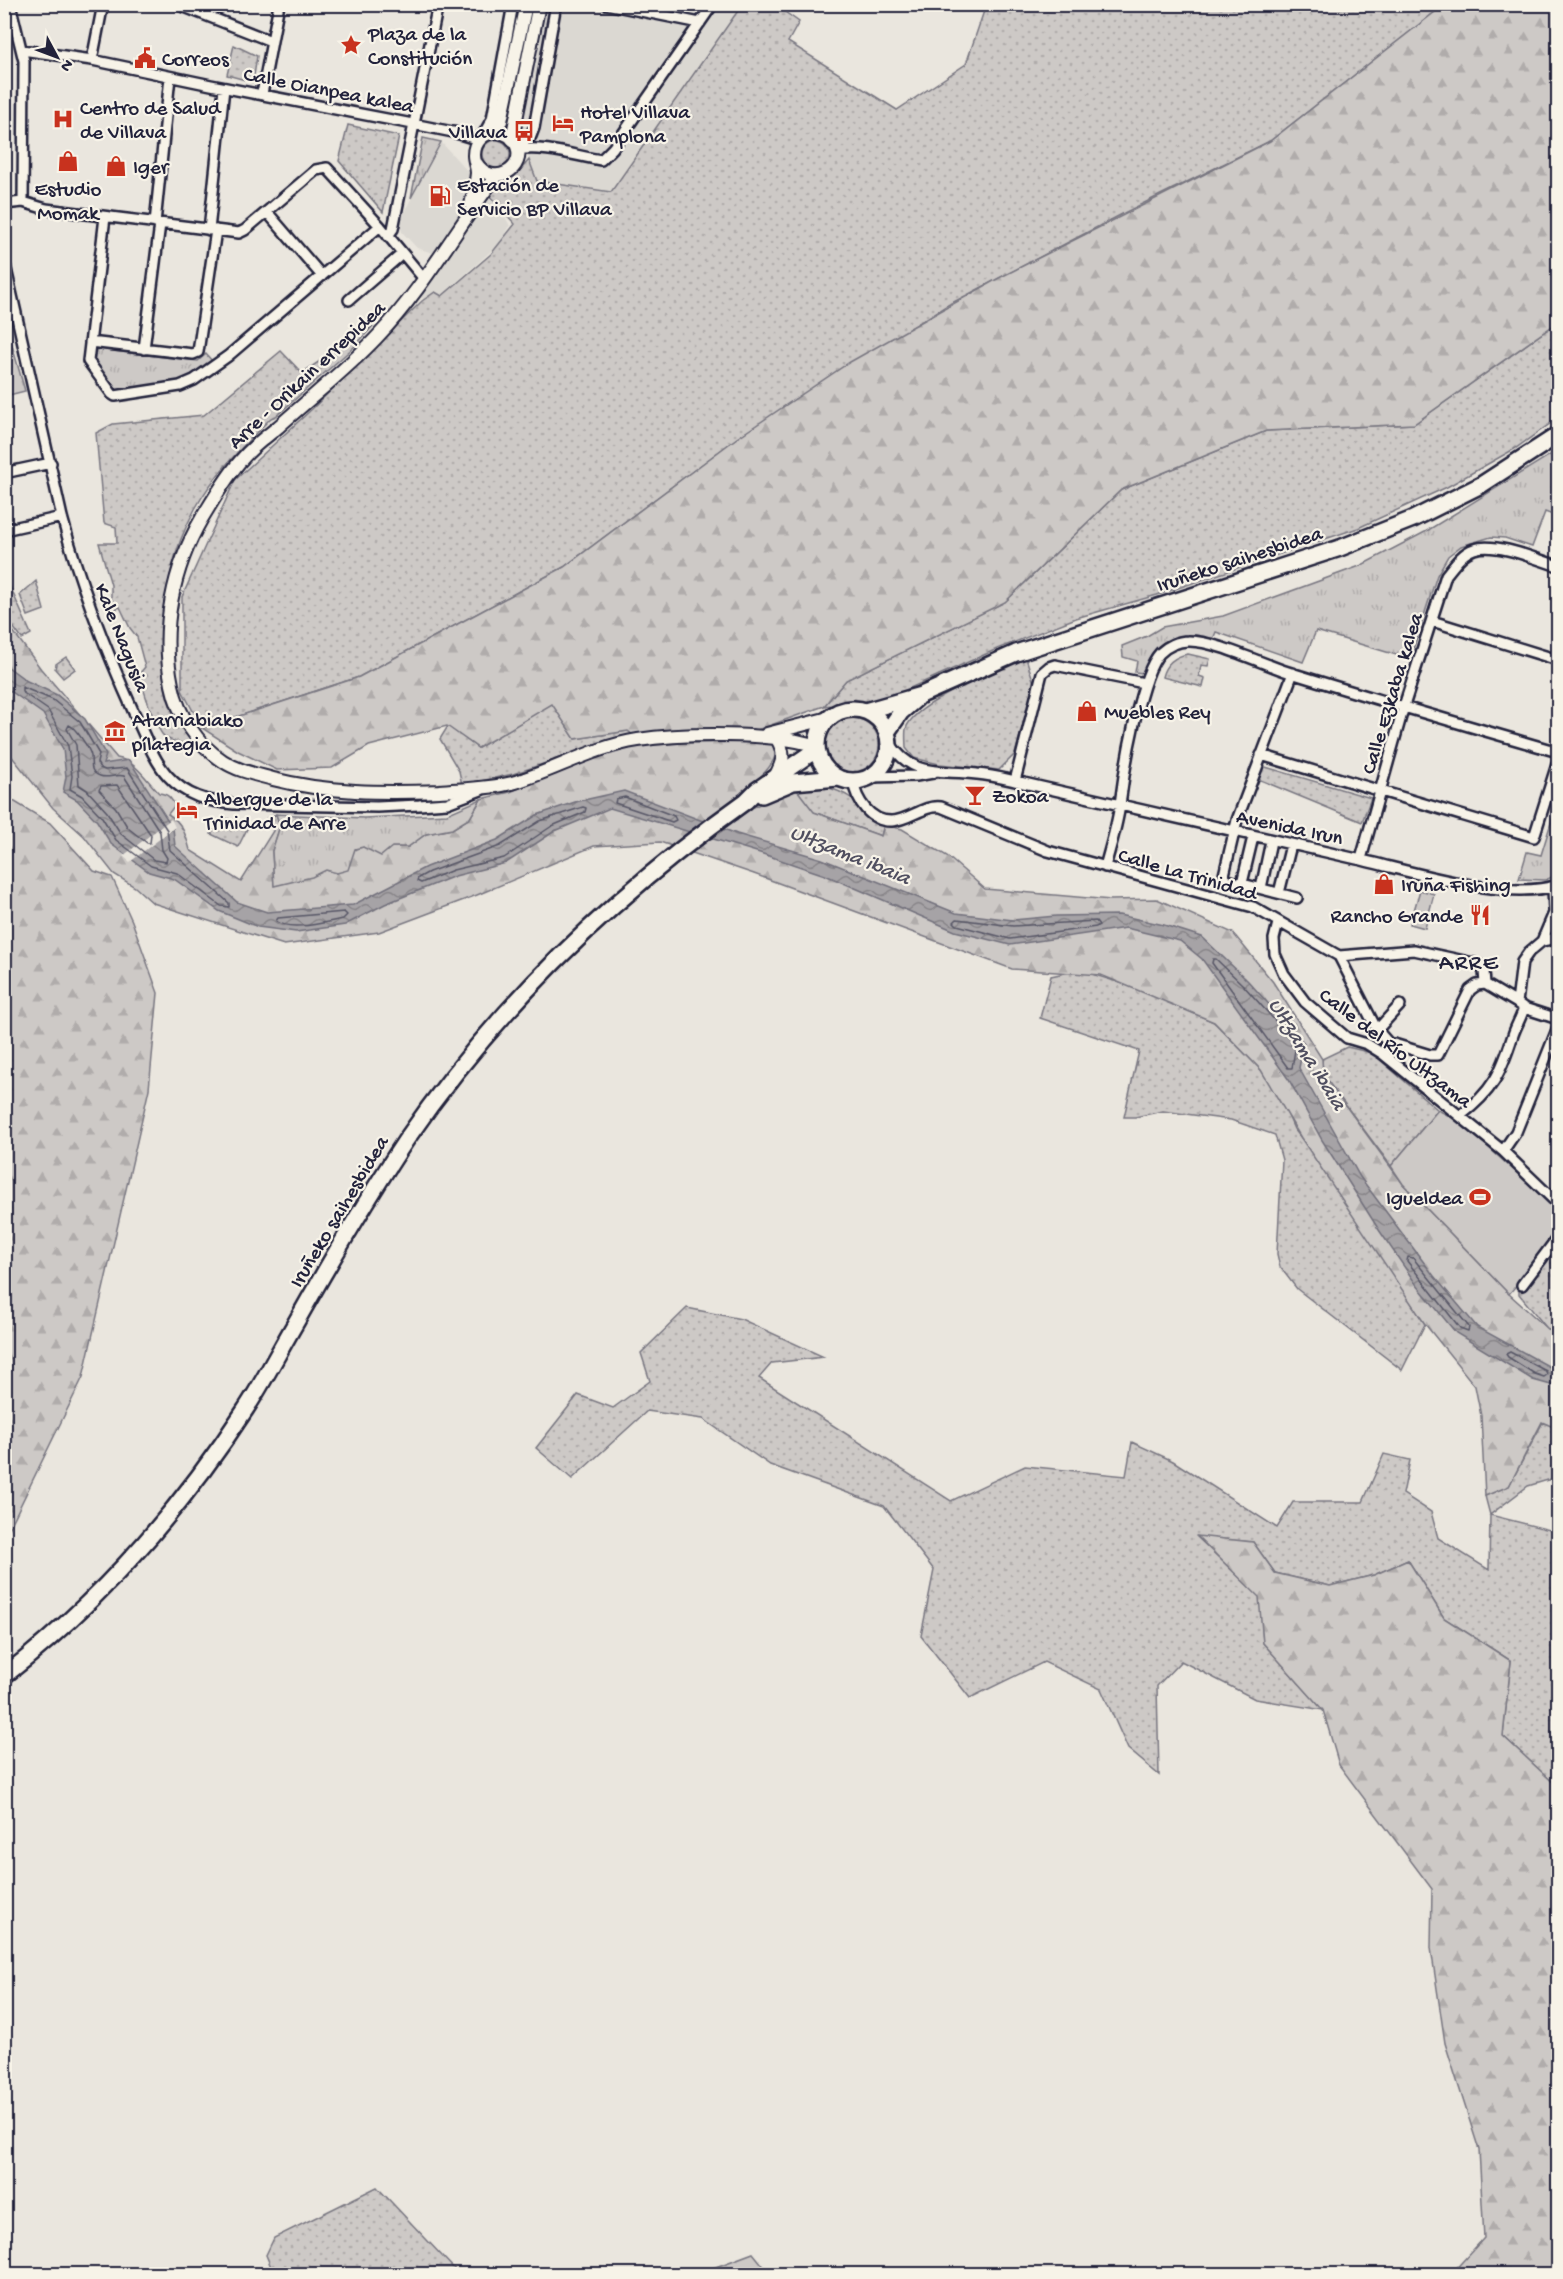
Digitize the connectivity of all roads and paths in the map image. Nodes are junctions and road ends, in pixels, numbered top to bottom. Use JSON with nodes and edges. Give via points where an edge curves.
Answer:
{"nodes":[{"id":1,"x":10,"y":4,"type":"edge"},
{"id":2,"x":18,"y":4,"type":"edge"},
{"id":3,"x":103,"y":4,"type":"edge"},
{"id":4,"x":177,"y":4,"type":"edge"},
{"id":5,"x":279,"y":4,"type":"edge"},
{"id":6,"x":438,"y":4,"type":"edge"},
{"id":7,"x":513,"y":4,"type":"edge"},
{"id":8,"x":526,"y":4,"type":"edge"},
{"id":9,"x":539,"y":4,"type":"edge"},
{"id":10,"x":556,"y":4,"type":"edge"},
{"id":11,"x":606,"y":4,"type":"edge"},
{"id":12,"x":713,"y":4,"type":"edge"},
{"id":13,"x":667,"y":10,"type":"edge"},
{"id":14,"x":14,"y":21,"type":"junction"},
{"id":15,"x":700,"y":23,"type":"junction"},
{"id":16,"x":271,"y":41,"type":"junction"},
{"id":17,"x":22,"y":51,"type":"junction"},
{"id":18,"x":92,"y":60,"type":"junction"},
{"id":19,"x":170,"y":77,"type":"junction"},
{"id":20,"x":224,"y":88,"type":"junction"},
{"id":21,"x":262,"y":94,"type":"junction"},
{"id":22,"x":414,"y":124,"type":"junction"},
{"id":23,"x":453,"y":132,"type":"junction"},
{"id":24,"x":484,"y":136,"type":"junction"},
{"id":25,"x":516,"y":145,"type":"junction"},
{"id":26,"x":475,"y":161,"type":"junction"},
{"id":27,"x":496,"y":176,"type":"junction"},
{"id":28,"x":23,"y":202,"type":"junction"},
{"id":29,"x":4,"y":204,"type":"edge"},
{"id":30,"x":470,"y":210,"type":"junction"},
{"id":31,"x":267,"y":212,"type":"junction"},
{"id":32,"x":105,"y":217,"type":"junction"},
{"id":33,"x":158,"y":223,"type":"junction"},
{"id":34,"x":380,"y":226,"type":"junction"},
{"id":35,"x":213,"y":230,"type":"junction"},
{"id":36,"x":388,"y":236,"type":"junction"},
{"id":37,"x":402,"y":254,"type":"junction"},
{"id":38,"x":4,"y":261,"type":"edge"},
{"id":39,"x":322,"y":276,"type":"junction"},
{"id":40,"x":424,"y":279,"type":"junction"},
{"id":41,"x":349,"y":300,"type":"dead end"},
{"id":42,"x":90,"y":342,"type":"junction"},
{"id":43,"x":144,"y":349,"type":"junction"},
{"id":44,"x":1558,"y":435,"type":"edge"},
{"id":45,"x":51,"y":463,"type":"junction"},
{"id":46,"x":4,"y":473,"type":"edge"},
{"id":47,"x":62,"y":517,"type":"junction"},
{"id":48,"x":4,"y":530,"type":"edge"},
{"id":49,"x":1558,"y":566,"type":"edge"},
{"id":50,"x":1432,"y":621,"type":"junction"},
{"id":51,"x":1558,"y":660,"type":"edge"},
{"id":52,"x":1293,"y":673,"type":"junction"},
{"id":53,"x":1144,"y":683,"type":"junction"},
{"id":54,"x":921,"y":695,"type":"junction"},
{"id":55,"x":1404,"y":706,"type":"junction"},
{"id":56,"x":865,"y":711,"type":"junction"},
{"id":57,"x":829,"y":718,"type":"junction"},
{"id":58,"x":758,"y":737,"type":"junction"},
{"id":59,"x":888,"y":737,"type":"junction"},
{"id":60,"x":777,"y":739,"type":"junction"},
{"id":61,"x":817,"y":748,"type":"junction"},
{"id":62,"x":1558,"y":752,"type":"edge"},
{"id":63,"x":1261,"y":755,"type":"junction"},
{"id":64,"x":1558,"y":761,"type":"edge"},
{"id":65,"x":938,"y":771,"type":"junction"},
{"id":66,"x":775,"y":777,"type":"junction"},
{"id":67,"x":870,"y":777,"type":"junction"},
{"id":68,"x":838,"y":778,"type":"junction"},
{"id":69,"x":853,"y":781,"type":"junction"},
{"id":70,"x":1015,"y":781,"type":"junction"},
{"id":71,"x":486,"y":788,"type":"junction"},
{"id":72,"x":1380,"y":790,"type":"junction"},
{"id":73,"x":746,"y":801,"type":"junction"},
{"id":74,"x":1119,"y":806,"type":"junction"},
{"id":75,"x":1233,"y":832,"type":"junction"},
{"id":76,"x":1253,"y":837,"type":"junction"},
{"id":77,"x":1271,"y":841,"type":"junction"},
{"id":78,"x":1291,"y":845,"type":"junction"},
{"id":79,"x":1360,"y":860,"type":"junction"},
{"id":80,"x":1105,"y":867,"type":"junction"},
{"id":81,"x":1242,"y":883,"type":"junction"},
{"id":82,"x":1556,"y":886,"type":"edge"},
{"id":83,"x":1261,"y":888,"type":"junction"},
{"id":84,"x":1279,"y":893,"type":"junction"},
{"id":85,"x":1298,"y":898,"type":"dead end"},
{"id":86,"x":1278,"y":923,"type":"junction"},
{"id":87,"x":1542,"y":941,"type":"junction"},
{"id":88,"x":1558,"y":943,"type":"edge"},
{"id":89,"x":1339,"y":956,"type":"junction"},
{"id":90,"x":1485,"y":984,"type":"junction"},
{"id":91,"x":1400,"y":1005,"type":"dead end"},
{"id":92,"x":1521,"y":1006,"type":"junction"},
{"id":93,"x":1558,"y":1019,"type":"edge"},
{"id":94,"x":1558,"y":1027,"type":"edge"},
{"id":95,"x":1377,"y":1030,"type":"junction"},
{"id":96,"x":1391,"y":1046,"type":"junction"},
{"id":97,"x":1383,"y":1054,"type":"junction"},
{"id":98,"x":1460,"y":1116,"type":"junction"},
{"id":99,"x":1503,"y":1151,"type":"junction"},
{"id":100,"x":1558,"y":1204,"type":"edge"},
{"id":101,"x":1558,"y":1237,"type":"edge"},
{"id":102,"x":1522,"y":1285,"type":"dead end"},
{"id":103,"x":4,"y":1676,"type":"edge"}],
"edges":[{"from":1,"to":14,"type":"street"},
{"from":2,"to":14,"type":"street"},
{"from":3,"to":18,"type":"street"},
{"from":4,"to":16,"type":"street"},
{"from":5,"to":16,"type":"street"},
{"from":6,"to":22,"type":"street"},
{"from":7,"to":24,"type":"street","via":[[492,119]]},
{"from":8,"to":24,"type":"main road","via":[[501,121]]},
{"from":9,"to":25,"type":"main road"},
{"from":10,"to":25,"type":"street","via":[[534,128],[531,136]]},
{"from":11,"to":13,"type":"street"},
{"from":12,"to":15,"type":"street"},
{"from":13,"to":15,"type":"street"},
{"from":14,"to":17,"type":"street"},
{"from":15,"to":25,"type":"street","via":[[601,160]]},
{"from":16,"to":21,"type":"street"},
{"from":17,"to":18,"type":"street","name":"Calle Oianpea kalea"},
{"from":17,"to":28,"type":"street"},
{"from":18,"to":19,"type":"street","name":"Calle Oianpea kalea"},
{"from":19,"to":20,"type":"street","name":"Calle Oianpea kalea"},
{"from":19,"to":33,"type":"street"},
{"from":20,"to":21,"type":"street","name":"Calle Oianpea kalea"},
{"from":20,"to":35,"type":"street"},
{"from":21,"to":22,"type":"street","name":"Calle Oianpea kalea"},
{"from":22,"to":23,"type":"street","name":"Calle Oianpea kalea"},
{"from":22,"to":36,"type":"street","via":[[393,229]]},
{"from":23,"to":24,"type":"street","name":"Calle Oianpea kalea"},
{"from":23,"to":26,"type":"street","via":[[466,142]]},
{"from":24,"to":25,"type":"main road","via":[[500,132]]},
{"from":24,"to":26,"type":"main road","via":[[475,146]]},
{"from":25,"to":27,"type":"main road","via":[[518,159],[514,166]]},
{"from":26,"to":27,"type":"main road","via":[[484,172]]},
{"from":26,"to":30,"type":"main road","via":[[477,173]]},
{"from":27,"to":30,"type":"main road","name":"Arre - Orikain errepidea"},
{"from":28,"to":29,"type":"street"},
{"from":28,"to":32,"type":"street"},
{"from":30,"to":40,"type":"main road","name":"Arre - Orikain errepidea"},
{"from":31,"to":34,"type":"street","via":[[321,168],[327,168]]},
{"from":31,"to":35,"type":"street","via":[[239,233]]},
{"from":31,"to":39,"type":"street"},
{"from":32,"to":33,"type":"street"},
{"from":32,"to":42,"type":"street"},
{"from":33,"to":35,"type":"street"},
{"from":33,"to":43,"type":"street"},
{"from":34,"to":36,"type":"street"},
{"from":34,"to":39,"type":"street"},
{"from":35,"to":43,"type":"street","via":[[200,349],[193,354]]},
{"from":36,"to":37,"type":"street"},
{"from":37,"to":40,"type":"street"},
{"from":37,"to":41,"type":"street"},
{"from":38,"to":45,"type":"street","name":"Kale Nagusia"},
{"from":39,"to":42,"type":"street","via":[[228,356],[185,385],[116,396],[88,361]]},
{"from":40,"to":71,"type":"main road","name":"Arre - Orikain errepidea","via":[[374,340],[242,458],[202,518],[184,554],[173,593],[167,631],[169,671],[175,699],[193,732],[209,750],[241,771],[299,785],[354,792]]},
{"from":42,"to":43,"type":"street"},
{"from":44,"to":54,"type":"highway","name":"Iruñeko saihesbidea","via":[[1481,484],[1413,519],[1340,548],[1016,652]]},
{"from":45,"to":46,"type":"street"},
{"from":45,"to":47,"type":"street","name":"Kale Nagusia"},
{"from":47,"to":48,"type":"street"},
{"from":47,"to":71,"type":"street","name":"Kale Nagusia","via":[[87,597],[147,741],[167,775],[196,797],[234,804],[377,807],[447,803]]},
{"from":49,"to":50,"type":"street","name":"Calle Ezkaba kalea","via":[[1496,547],[1474,549],[1446,575]]},
{"from":50,"to":51,"type":"street"},
{"from":50,"to":55,"type":"street","name":"Calle Ezkaba kalea"},
{"from":52,"to":53,"type":"street","via":[[1190,641],[1175,643],[1160,652]]},
{"from":52,"to":55,"type":"street"},
{"from":52,"to":63,"type":"street"},
{"from":53,"to":70,"type":"street","via":[[1056,665],[1049,667],[1042,674]]},
{"from":53,"to":74,"type":"street"},
{"from":54,"to":56,"type":"highway","name":"Iruñeko saihesbidea"},
{"from":54,"to":59,"type":"highway","name":"Iruñeko saihesbidea","via":[[901,712]]},
{"from":55,"to":62,"type":"street"},
{"from":55,"to":72,"type":"street","name":"Calle Ezkaba kalea"},
{"from":56,"to":57,"type":"highway","via":[[846,709]]},
{"from":56,"to":59,"type":"highway","via":[[878,719]]},
{"from":57,"to":58,"type":"main road","name":"Arre - Orikain errepidea"},
{"from":57,"to":61,"type":"highway","via":[[819,733]]},
{"from":58,"to":60,"type":"main road","name":"Arre - Orikain errepidea"},
{"from":58,"to":71,"type":"main road","name":"Arre - Orikain errepidea","via":[[638,740],[595,751],[512,783]]},
{"from":59,"to":65,"type":"street","via":[[899,757],[917,768]]},
{"from":59,"to":67,"type":"highway","via":[[887,756]]},
{"from":60,"to":61,"type":"main road","name":"Arre - Orikain errepidea","via":[[794,739]]},
{"from":60,"to":66,"type":"main road","via":[[784,759]]},
{"from":61,"to":66,"type":"highway","name":"Iruñeko saihesbidea"},
{"from":61,"to":68,"type":"highway","via":[[824,766]]},
{"from":63,"to":72,"type":"street"},
{"from":63,"to":75,"type":"street"},
{"from":64,"to":72,"type":"street","via":[[1534,837]]},
{"from":65,"to":67,"type":"street","via":[[916,776]]},
{"from":65,"to":70,"type":"street"},
{"from":66,"to":73,"type":"highway","name":"Iruñeko saihesbidea"},
{"from":67,"to":69,"type":"highway"},
{"from":68,"to":69,"type":"highway"},
{"from":68,"to":73,"type":"highway","name":"Iruñeko saihesbidea","via":[[793,782]]},
{"from":69,"to":80,"type":"street","name":"Calle La Trinidad","via":[[855,794],[877,818],[892,821],[932,806],[941,807],[1048,851]]},
{"from":70,"to":74,"type":"street","name":"Avenida Irun"},
{"from":72,"to":79,"type":"street","name":"Calle Ezkaba kalea"},
{"from":73,"to":103,"type":"highway","name":"Iruñeko saihesbidea","via":[[646,876],[583,933],[478,1045],[406,1141],[341,1244],[246,1409],[186,1494],[122,1569],[39,1649]]},
{"from":74,"to":75,"type":"street","name":"Avenida Irun"},
{"from":74,"to":80,"type":"street"},
{"from":75,"to":76,"type":"street","name":"Avenida Irun"},
{"from":75,"to":81,"type":"street","via":[[1223,879]]},
{"from":76,"to":77,"type":"street","name":"Avenida Irun"},
{"from":76,"to":81,"type":"street"},
{"from":77,"to":78,"type":"street","name":"Avenida Irun"},
{"from":77,"to":83,"type":"street"},
{"from":78,"to":79,"type":"street","name":"Avenida Irun"},
{"from":78,"to":84,"type":"street"},
{"from":79,"to":82,"type":"street","name":"Avenida Irun","via":[[1494,889]]},
{"from":80,"to":86,"type":"street","name":"Calle La Trinidad","via":[[1253,907]]},
{"from":81,"to":83,"type":"street"},
{"from":82,"to":87,"type":"street","via":[[1554,913]]},
{"from":83,"to":84,"type":"street"},
{"from":84,"to":85,"type":"street"},
{"from":86,"to":89,"type":"street","name":"Calle La Trinidad"},
{"from":86,"to":97,"type":"street","name":"Calle del Río Ultzama","via":[[1275,954],[1305,1002],[1347,1038]]},
{"from":87,"to":88,"type":"street","via":[[1552,939]]},
{"from":87,"to":92,"type":"street","via":[[1522,962]]},
{"from":89,"to":90,"type":"street","via":[[1414,950],[1478,964],[1484,971]]},
{"from":89,"to":95,"type":"street"},
{"from":90,"to":92,"type":"street"},
{"from":90,"to":96,"type":"street","via":[[1470,990],[1438,1055]]},
{"from":91,"to":95,"type":"street"},
{"from":92,"to":93,"type":"street"},
{"from":92,"to":98,"type":"street","via":[[1494,1084]]},
{"from":94,"to":99,"type":"street","via":[[1516,1132]]},
{"from":95,"to":96,"type":"street"},
{"from":96,"to":97,"type":"street"},
{"from":97,"to":98,"type":"street","name":"Calle del Río Ultzama"},
{"from":98,"to":99,"type":"street","name":"Calle del Río Ultzama"},
{"from":99,"to":100,"type":"street","name":"Calle del Río Ultzama"},
{"from":101,"to":102,"type":"street"}]}
